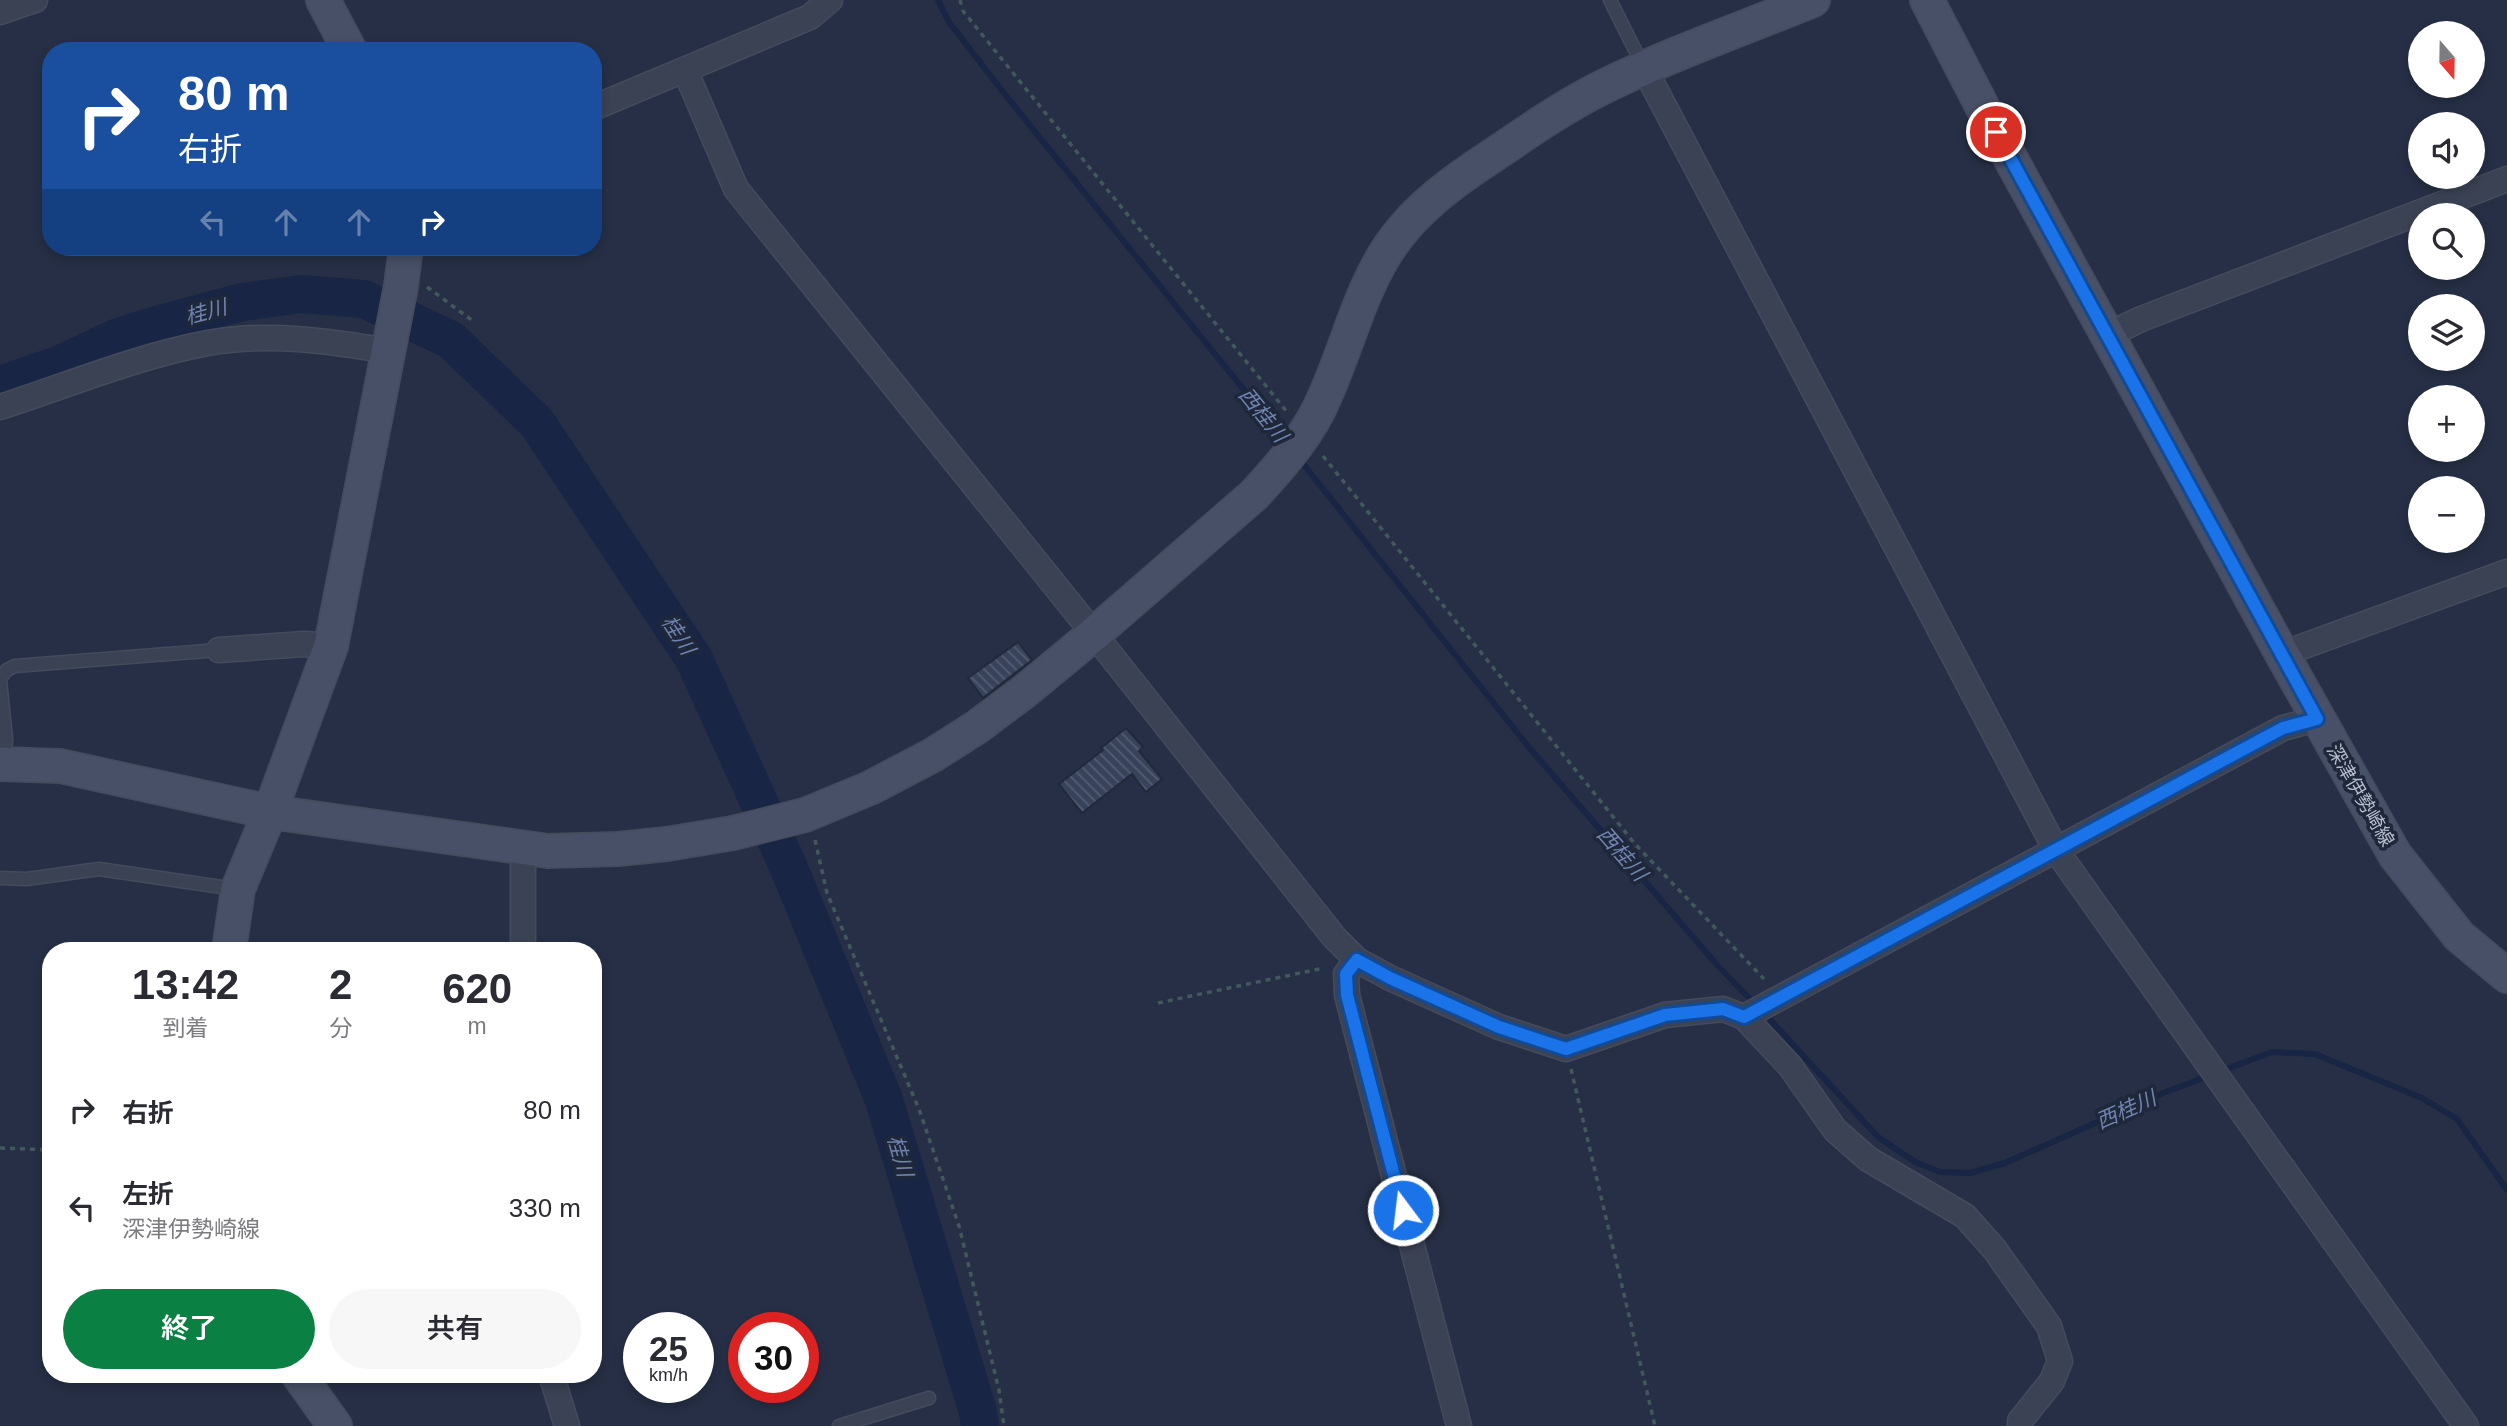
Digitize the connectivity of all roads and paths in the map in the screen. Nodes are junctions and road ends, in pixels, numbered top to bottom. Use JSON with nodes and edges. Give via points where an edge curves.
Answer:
{"nodes":[{"id":1,"x":35,"y":0,"type":"edge"},
{"id":2,"x":323,"y":0,"type":"edge"},
{"id":3,"x":830,"y":0,"type":"edge"},
{"id":4,"x":960,"y":0,"type":"edge"},
{"id":5,"x":1610,"y":0,"type":"edge"},
{"id":6,"x":1813,"y":0,"type":"edge"},
{"id":7,"x":1927,"y":0,"type":"edge"},
{"id":8,"x":0,"y":12,"type":"edge"},
{"id":9,"x":345,"y":42,"type":"edge"},
{"id":10,"x":1644,"y":68,"type":"junction"},
{"id":11,"x":685,"y":70,"type":"junction"},
{"id":12,"x":602,"y":104,"type":"edge"},
{"id":13,"x":2507,"y":179,"type":"edge"},
{"id":14,"x":403,"y":270,"type":"edge"},
{"id":15,"x":473,"y":321,"type":"dead end"},
{"id":16,"x":2108,"y":335,"type":"junction"},
{"id":17,"x":388,"y":347,"type":"junction"},
{"id":18,"x":0,"y":407,"type":"edge"},
{"id":19,"x":1297,"y":445,"type":"junction"},
{"id":20,"x":2507,"y":572,"type":"edge"},
{"id":21,"x":1094,"y":634,"type":"junction"},
{"id":22,"x":331,"y":646,"type":"junction"},
{"id":23,"x":219,"y":650,"type":"joint"},
{"id":24,"x":2282,"y":654,"type":"junction"},
{"id":25,"x":0,"y":679,"type":"edge"},
{"id":26,"x":2317,"y":719,"type":"junction"},
{"id":27,"x":2,"y":764,"type":"edge"},
{"id":28,"x":270,"y":812,"type":"junction"},
{"id":29,"x":800,"y":816,"type":"junction"},
{"id":30,"x":523,"y":848,"type":"junction"},
{"id":31,"x":2056,"y":850,"type":"junction"},
{"id":32,"x":0,"y":878,"type":"edge"},
{"id":33,"x":238,"y":889,"type":"junction"},
{"id":34,"x":230,"y":942,"type":"edge"},
{"id":35,"x":523,"y":942,"type":"edge"},
{"id":36,"x":1357,"y":960,"type":"junction"},
{"id":37,"x":2507,"y":976,"type":"edge"},
{"id":38,"x":1158,"y":1003,"type":"dead end"},
{"id":39,"x":1762,"y":1008,"type":"junction"},
{"id":40,"x":1566,"y":1049,"type":"junction"},
{"id":41,"x":0,"y":1148,"type":"edge"},
{"id":42,"x":42,"y":1150,"type":"edge"},
{"id":43,"x":304,"y":1383,"type":"edge"},
{"id":44,"x":554,"y":1383,"type":"edge"},
{"id":45,"x":929,"y":1398,"type":"dead end"},
{"id":46,"x":334,"y":1426,"type":"edge"},
{"id":47,"x":567,"y":1426,"type":"edge"},
{"id":48,"x":839,"y":1426,"type":"edge"},
{"id":49,"x":1004,"y":1426,"type":"edge"},
{"id":50,"x":1459,"y":1426,"type":"edge"},
{"id":51,"x":1655,"y":1426,"type":"edge"},
{"id":52,"x":2020,"y":1426,"type":"edge"},
{"id":53,"x":2466,"y":1426,"type":"edge"}],
"edges":[{"from":1,"to":8,"type":"street"},
{"from":2,"to":9,"type":"street"},
{"from":3,"to":11,"type":"street","via":[[810,17]]},
{"from":4,"to":19,"type":"path","via":[[963,11]]},
{"from":5,"to":10,"type":"lane"},
{"from":6,"to":10,"type":"street"},
{"from":7,"to":16,"type":"street","name":"深津伊勢崎線"},
{"from":10,"to":19,"type":"street","via":[[1574,103],[1496,153],[1441,192],[1403,228],[1373,276],[1326,393]]},
{"from":10,"to":31,"type":"street"},
{"from":11,"to":12,"type":"street"},
{"from":11,"to":21,"type":"street","via":[[736,189]]},
{"from":13,"to":16,"type":"street"},
{"from":14,"to":15,"type":"path"},
{"from":14,"to":17,"type":"street"},
{"from":16,"to":24,"type":"street","name":"深津伊勢崎線"},
{"from":17,"to":18,"type":"street","via":[[256,338],[210,342]]},
{"from":17,"to":22,"type":"street"},
{"from":19,"to":21,"type":"street","via":[[1239,509]]},
{"from":19,"to":39,"type":"path","via":[[1635,844]]},
{"from":20,"to":24,"type":"street"},
{"from":21,"to":29,"type":"street","via":[[1025,691],[933,755],[870,788]]},
{"from":21,"to":36,"type":"street"},
{"from":22,"to":23,"type":"street"},
{"from":22,"to":28,"type":"street"},
{"from":23,"to":25,"type":"lane","via":[[15,666]]},
{"from":24,"to":26,"type":"street","name":"深津伊勢崎線"},
{"from":25,"to":27,"type":"lane","via":[[6,738]]},
{"from":26,"to":31,"type":"street","via":[[2283,728]]},
{"from":26,"to":37,"type":"street","name":"深津伊勢崎線","via":[[2395,855],[2459,936]]},
{"from":27,"to":28,"type":"street","via":[[60,766]]},
{"from":28,"to":30,"type":"street"},
{"from":28,"to":33,"type":"street"},
{"from":29,"to":30,"type":"street","via":[[667,845],[548,851]]},
{"from":29,"to":49,"type":"path","via":[[814,837],[827,893],[919,1109],[959,1226]]},
{"from":30,"to":35,"type":"street"},
{"from":31,"to":39,"type":"street"},
{"from":31,"to":53,"type":"street"},
{"from":32,"to":33,"type":"lane","via":[[99,869]]},
{"from":33,"to":34,"type":"street"},
{"from":36,"to":38,"type":"path"},
{"from":36,"to":40,"type":"street","via":[[1499,1027]]},
{"from":36,"to":50,"type":"street","via":[[1346,974],[1347,995]]},
{"from":39,"to":40,"type":"street","via":[[1665,1015]]},
{"from":39,"to":52,"type":"street","via":[[1790,1066],[1835,1130],[1868,1159],[1965,1216],[2049,1326],[2060,1361],[2052,1381]]},
{"from":40,"to":51,"type":"path"},
{"from":41,"to":42,"type":"path"},
{"from":43,"to":46,"type":"street"},
{"from":44,"to":47,"type":"street"},
{"from":45,"to":48,"type":"lane"}]}
